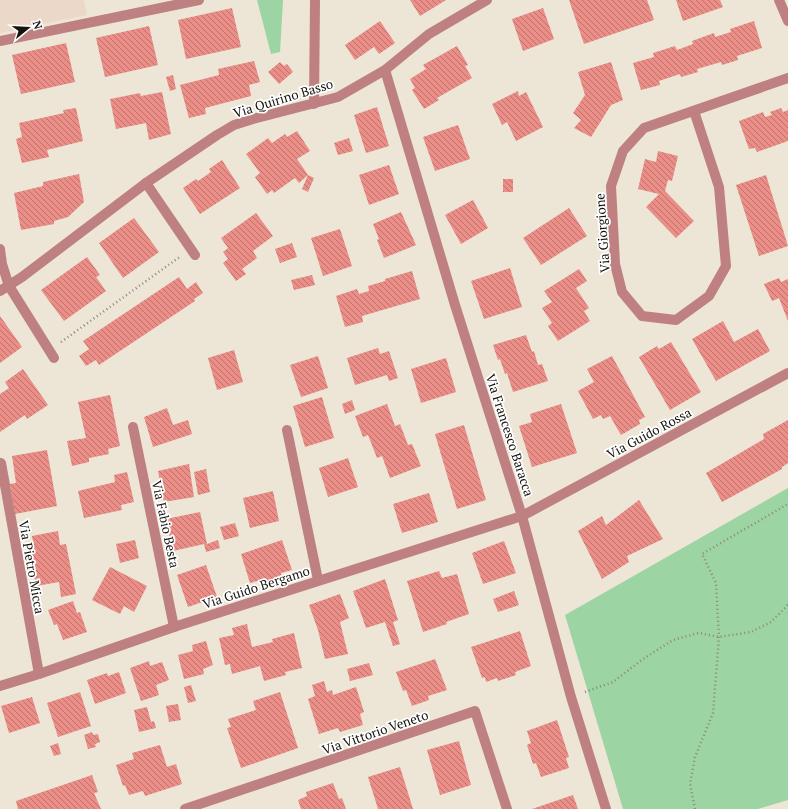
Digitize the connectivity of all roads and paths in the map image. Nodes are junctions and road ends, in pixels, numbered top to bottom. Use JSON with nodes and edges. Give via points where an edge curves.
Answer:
{"nodes":[{"id":1,"x":199,"y":0,"type":"edge"},
{"id":2,"x":315,"y":0,"type":"edge"},
{"id":3,"x":487,"y":0,"type":"edge"},
{"id":4,"x":779,"y":0,"type":"edge"},
{"id":5,"x":788,"y":21,"type":"edge"},
{"id":6,"x":0,"y":41,"type":"edge"},
{"id":7,"x":385,"y":70,"type":"junction"},
{"id":8,"x":788,"y":78,"type":"edge"},
{"id":9,"x":314,"y":104,"type":"junction"},
{"id":10,"x":694,"y":111,"type":"junction"},
{"id":11,"x":146,"y":183,"type":"junction"},
{"id":12,"x":0,"y":249,"type":"edge"},
{"id":13,"x":193,"y":252,"type":"joint"},
{"id":14,"x":4,"y":288,"type":"edge"},
{"id":15,"x":52,"y":354,"type":"joint"},
{"id":16,"x":788,"y":373,"type":"edge"},
{"id":17,"x":133,"y":427,"type":"dead end"},
{"id":18,"x":287,"y":430,"type":"dead end"},
{"id":19,"x":1,"y":464,"type":"edge"},
{"id":20,"x":788,"y":504,"type":"edge"},
{"id":21,"x":522,"y":516,"type":"junction"},
{"id":22,"x":318,"y":580,"type":"junction"},
{"id":23,"x":788,"y":604,"type":"edge"},
{"id":24,"x":174,"y":627,"type":"junction"},
{"id":25,"x":719,"y":637,"type":"junction"},
{"id":26,"x":39,"y":674,"type":"junction"},
{"id":27,"x":0,"y":686,"type":"edge"},
{"id":28,"x":571,"y":697,"type":"junction"},
{"id":29,"x":185,"y":809,"type":"edge"},
{"id":30,"x":507,"y":809,"type":"edge"},
{"id":31,"x":606,"y":809,"type":"edge"},
{"id":32,"x":696,"y":809,"type":"edge"}],
"edges":[{"from":1,"to":6,"type":"street"},
{"from":2,"to":9,"type":"street"},
{"from":3,"to":7,"type":"street","name":"Via Quirino Basso","via":[[429,34]]},
{"from":4,"to":5,"type":"street"},
{"from":7,"to":9,"type":"street","name":"Via Quirino Basso","via":[[338,97]]},
{"from":7,"to":21,"type":"street","name":"Via Francesco Baracca","via":[[455,305]]},
{"from":8,"to":10,"type":"street","name":"Via Giorgione"},
{"from":9,"to":11,"type":"street","name":"Via Quirino Basso","via":[[234,125]]},
{"from":10,"to":10,"type":"street","name":"Via Giorgione","via":[[644,128],[623,151],[612,186],[615,264],[622,292],[642,316],[676,320],[709,296],[726,266],[719,187]]},
{"from":11,"to":13,"type":"street"},
{"from":11,"to":14,"type":"street","name":"Via Quirino Basso"},
{"from":12,"to":14,"type":"street"},
{"from":13,"to":15,"type":"path"},
{"from":14,"to":15,"type":"street"},
{"from":16,"to":21,"type":"street","name":"Via Guido Rossa"},
{"from":17,"to":24,"type":"street","name":"Via Fabio Besta"},
{"from":18,"to":22,"type":"street"},
{"from":19,"to":26,"type":"street","name":"Via Pietro Micca"},
{"from":20,"to":25,"type":"path","via":[[702,554],[716,583]]},
{"from":21,"to":22,"type":"street","name":"Via Guido Bergamo"},
{"from":21,"to":28,"type":"street","name":"Via Francesco Baracca"},
{"from":22,"to":24,"type":"street","name":"Via Guido Bergamo"},
{"from":23,"to":25,"type":"path","via":[[770,622],[752,632]]},
{"from":24,"to":26,"type":"street","name":"Via Guido Bergamo"},
{"from":25,"to":28,"type":"path","via":[[699,633],[673,640],[613,682]]},
{"from":25,"to":32,"type":"path","via":[[713,713],[695,757],[690,784]]},
{"from":26,"to":27,"type":"street","name":"Via Guido Bergamo"},
{"from":28,"to":31,"type":"street","name":"Via Francesco Baracca"},
{"from":29,"to":30,"type":"street","name":"Via Vittorio Veneto","via":[[475,711]]}]}
